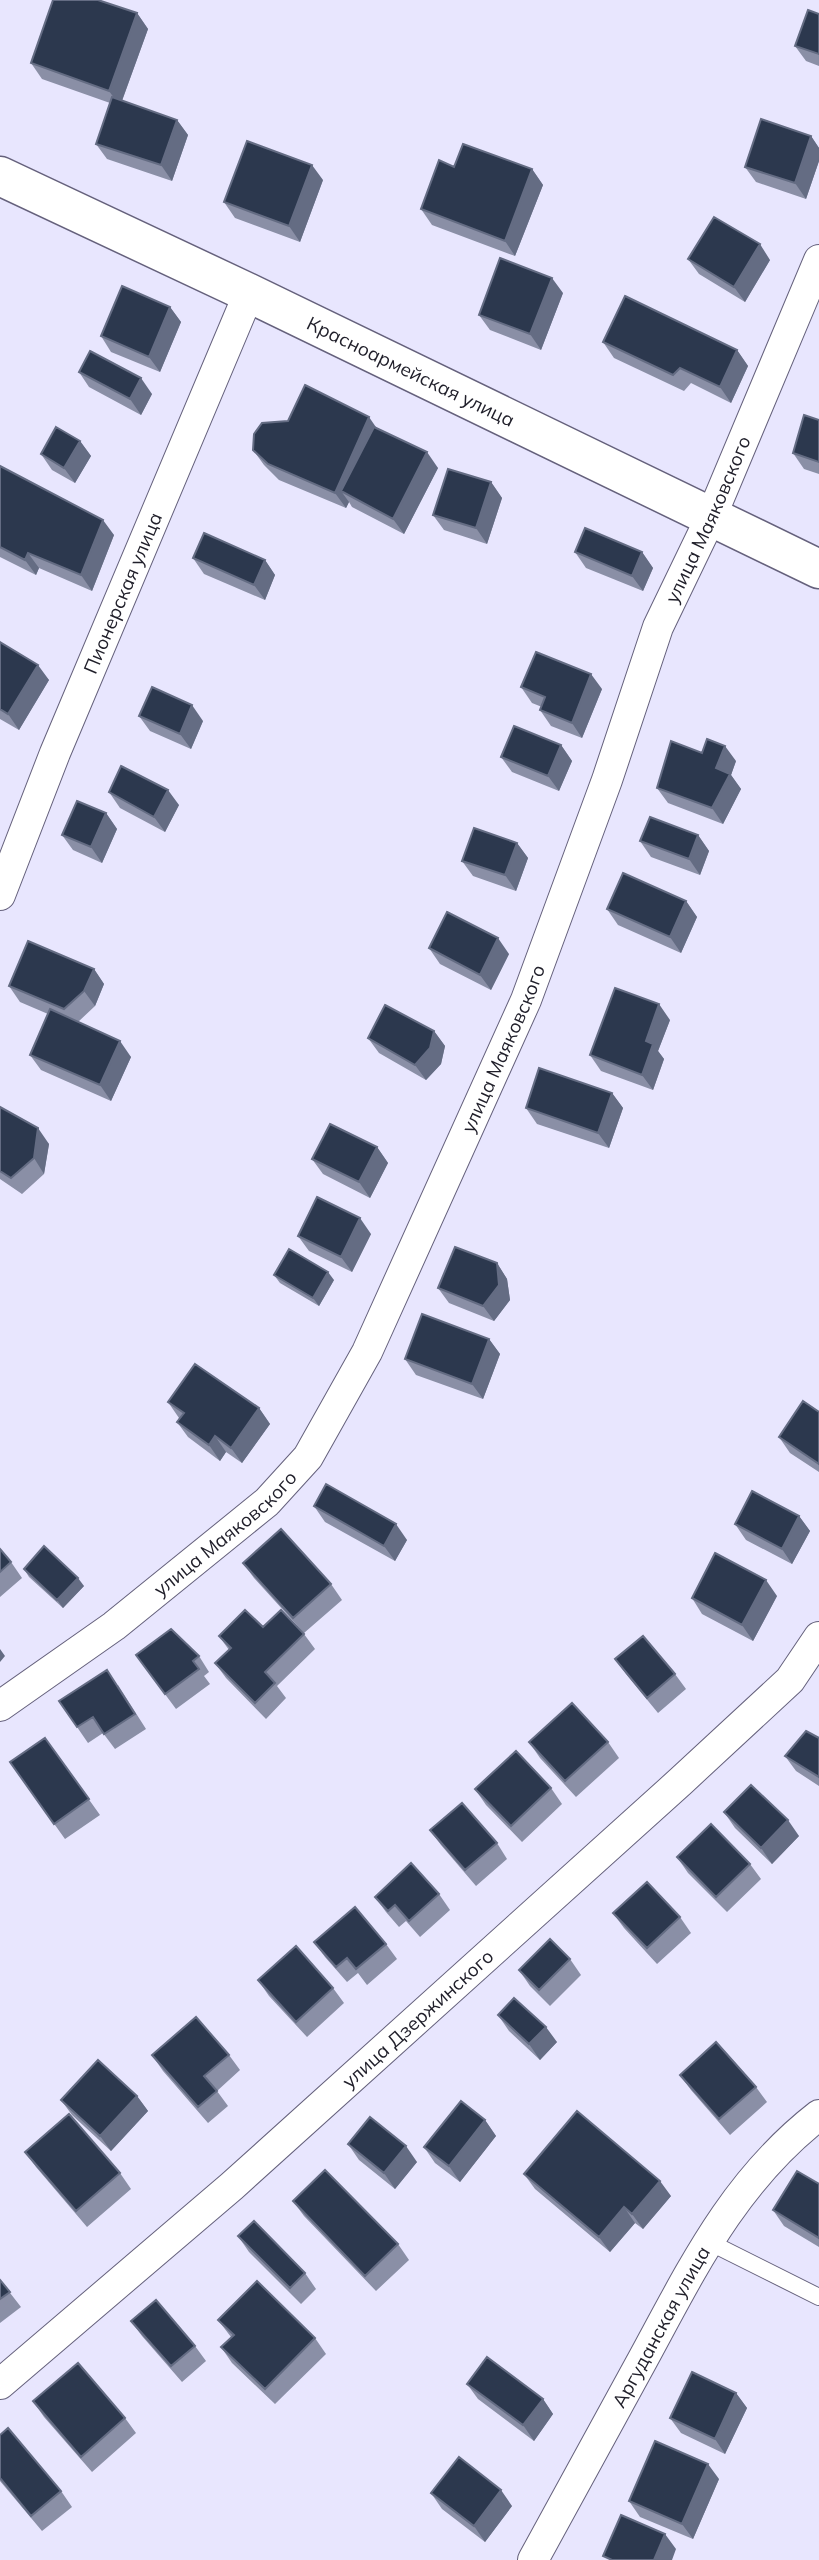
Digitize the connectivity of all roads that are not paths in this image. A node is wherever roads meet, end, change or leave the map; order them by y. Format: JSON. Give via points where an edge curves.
{"nodes":[{"id":1,"x":0,"y":176,"type":"edge"},
{"id":2,"x":819,"y":260,"type":"edge"},
{"id":3,"x":249,"y":293,"type":"junction"},
{"id":4,"x":711,"y":517,"type":"junction"},
{"id":5,"x":819,"y":569,"type":"edge"},
{"id":6,"x":0,"y":895,"type":"edge"},
{"id":7,"x":819,"y":1637,"type":"edge"},
{"id":8,"x":0,"y":1706,"type":"edge"},
{"id":9,"x":819,"y":2115,"type":"edge"},
{"id":10,"x":707,"y":2241,"type":"junction"},
{"id":11,"x":819,"y":2297,"type":"edge"},
{"id":12,"x":0,"y":2384,"type":"edge"},
{"id":13,"x":533,"y":2560,"type":"edge"}],
"edges":[{"from":1,"to":3,"type":"street","name":"Красноармейская улица"},
{"from":2,"to":4,"type":"street","name":"улица Маяковского"},
{"from":3,"to":4,"type":"street","name":"Красноармейская улица"},
{"from":3,"to":6,"type":"street","name":"Пионерская улица"},
{"from":4,"to":5,"type":"street","name":"Красноармейская улица"},
{"from":4,"to":8,"type":"street","name":"улица Маяковского","via":[[658,628],[526,1000],[337,1409],[308,1457],[267,1502],[114,1626]]},
{"from":7,"to":12,"type":"street","name":"улица Дзержинского","via":[[790,1680],[681,1781],[232,2186]]},
{"from":9,"to":10,"type":"street","name":"Аргуданская улица","via":[[745,2187]]},
{"from":10,"to":11,"type":"lane"},
{"from":10,"to":13,"type":"street","name":"Аргуданская улица"}]}
